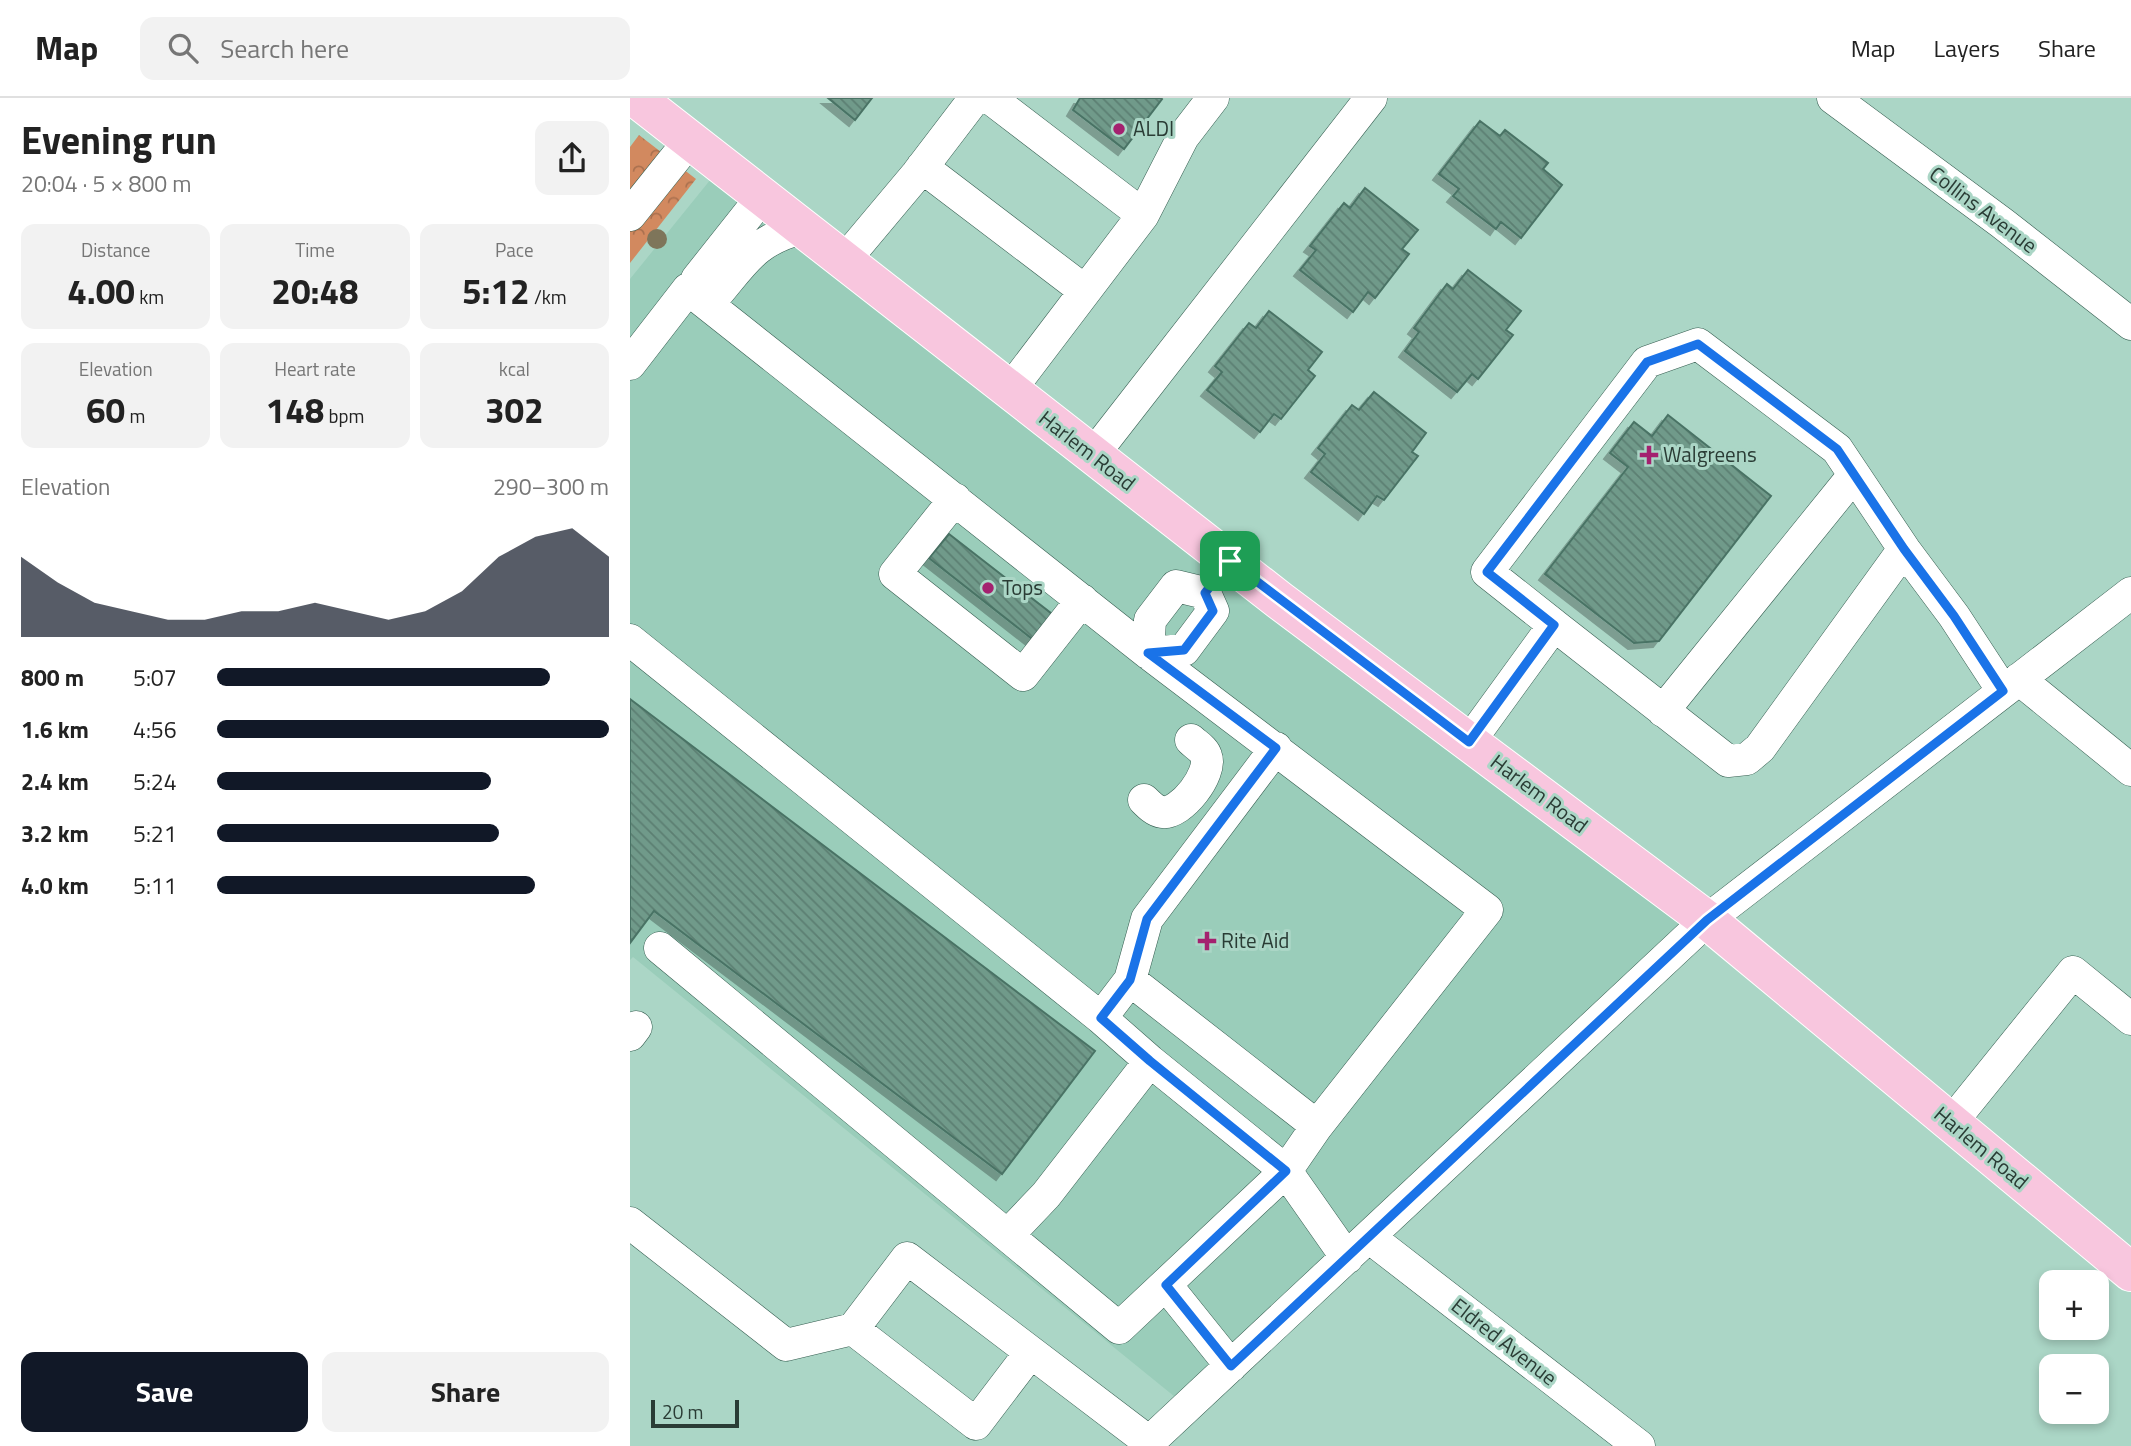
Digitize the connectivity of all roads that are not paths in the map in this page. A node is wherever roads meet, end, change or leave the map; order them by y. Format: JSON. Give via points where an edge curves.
{"nodes":[{"id":1,"x":975,"y":98,"type":"edge"},
{"id":2,"x":990,"y":98,"type":"edge"},
{"id":3,"x":1213,"y":98,"type":"edge"},
{"id":4,"x":1371,"y":98,"type":"edge"},
{"id":5,"x":1833,"y":98,"type":"edge"},
{"id":6,"x":647,"y":101,"type":"edge"},
{"id":7,"x":690,"y":140,"type":"junction"},
{"id":8,"x":922,"y":167,"type":"junction"},
{"id":9,"x":762,"y":197,"type":"junction"},
{"id":10,"x":630,"y":215,"type":"edge"},
{"id":11,"x":1143,"y":215,"type":"junction"},
{"id":12,"x":802,"y":228,"type":"junction"},
{"id":13,"x":844,"y":261,"type":"junction"},
{"id":14,"x":1085,"y":291,"type":"junction"},
{"id":15,"x":698,"y":296,"type":"junction"},
{"id":16,"x":2131,"y":324,"type":"edge"},
{"id":17,"x":630,"y":364,"type":"edge"},
{"id":18,"x":1010,"y":390,"type":"junction"},
{"id":19,"x":1093,"y":455,"type":"junction"},
{"id":20,"x":1854,"y":475,"type":"junction"},
{"id":21,"x":955,"y":499,"type":"junction"},
{"id":22,"x":1904,"y":549,"type":"junction"},
{"id":23,"x":1230,"y":561,"type":"junction"},
{"id":24,"x":1205,"y":593,"type":"junction"},
{"id":25,"x":2131,"y":593,"type":"edge"},
{"id":26,"x":1082,"y":600,"type":"junction"},
{"id":27,"x":1554,"y":625,"type":"junction"},
{"id":28,"x":630,"y":640,"type":"edge"},
{"id":29,"x":1148,"y":653,"type":"junction"},
{"id":30,"x":2011,"y":685,"type":"junction"},
{"id":31,"x":1663,"y":710,"type":"junction"},
{"id":32,"x":1191,"y":740,"type":"dead end"},
{"id":33,"x":1469,"y":742,"type":"junction"},
{"id":34,"x":1276,"y":748,"type":"junction"},
{"id":35,"x":2131,"y":770,"type":"edge"},
{"id":36,"x":1144,"y":800,"type":"dead end"},
{"id":37,"x":1707,"y":920,"type":"junction"},
{"id":38,"x":660,"y":948,"type":"dead end"},
{"id":39,"x":1130,"y":980,"type":"junction"},
{"id":40,"x":1101,"y":1018,"type":"junction"},
{"id":41,"x":2131,"y":1019,"type":"edge"},
{"id":42,"x":1150,"y":1061,"type":"junction"},
{"id":43,"x":1951,"y":1123,"type":"junction"},
{"id":44,"x":1317,"y":1125,"type":"junction"},
{"id":45,"x":1286,"y":1171,"type":"junction"},
{"id":46,"x":630,"y":1223,"type":"edge"},
{"id":47,"x":1008,"y":1235,"type":"junction"},
{"id":48,"x":1358,"y":1247,"type":"junction"},
{"id":49,"x":2131,"y":1272,"type":"edge"},
{"id":50,"x":1166,"y":1285,"type":"junction"},
{"id":51,"x":853,"y":1329,"type":"junction"},
{"id":52,"x":1030,"y":1353,"type":"junction"},
{"id":53,"x":1231,"y":1366,"type":"junction"},
{"id":54,"x":1147,"y":1444,"type":"edge"},
{"id":55,"x":1639,"y":1446,"type":"edge"}],
"edges":[{"from":1,"to":8,"type":"street"},
{"from":2,"to":11,"type":"street"},
{"from":3,"to":11,"type":"street","via":[[1183,137]]},
{"from":4,"to":19,"type":"street"},
{"from":5,"to":16,"type":"street","name":"Collins Avenue"},
{"from":6,"to":7,"type":"main road","name":"Harlem Road"},
{"from":7,"to":9,"type":"main road","name":"Harlem Road"},
{"from":7,"to":10,"type":"street"},
{"from":8,"to":13,"type":"street"},
{"from":8,"to":14,"type":"street"},
{"from":9,"to":12,"type":"main road","name":"Harlem Road"},
{"from":9,"to":15,"type":"street","via":[[697,279]]},
{"from":11,"to":14,"type":"street"},
{"from":12,"to":13,"type":"main road","name":"Harlem Road"},
{"from":12,"to":15,"type":"street","via":[[762,243],[716,295]]},
{"from":13,"to":18,"type":"main road","name":"Harlem Road"},
{"from":14,"to":18,"type":"street"},
{"from":15,"to":17,"type":"street","via":[[688,289]]},
{"from":15,"to":21,"type":"street"},
{"from":18,"to":19,"type":"main road","name":"Harlem Road"},
{"from":19,"to":23,"type":"main road","name":"Harlem Road"},
{"from":20,"to":22,"type":"street"},
{"from":20,"to":27,"type":"street","via":[[1837,449],[1698,344],[1647,362],[1487,572]]},
{"from":20,"to":31,"type":"street"},
{"from":21,"to":26,"type":"street"},
{"from":21,"to":26,"type":"street","via":[[895,574],[1023,675]]},
{"from":22,"to":30,"type":"street"},
{"from":22,"to":31,"type":"street","via":[[1760,748],[1747,759],[1728,761]]},
{"from":23,"to":24,"type":"street"},
{"from":23,"to":33,"type":"main road","name":"Harlem Road"},
{"from":24,"to":29,"type":"street","via":[[1213,611],[1184,650]]},
{"from":24,"to":29,"type":"street","via":[[1176,586],[1150,620]]},
{"from":25,"to":30,"type":"street"},
{"from":26,"to":29,"type":"street"},
{"from":27,"to":31,"type":"street"},
{"from":27,"to":33,"type":"street"},
{"from":28,"to":40,"type":"street","name":"Eldred Avenue"},
{"from":29,"to":34,"type":"street"},
{"from":30,"to":35,"type":"street"},
{"from":30,"to":37,"type":"street"},
{"from":32,"to":36,"type":"street","via":[[1206,752],[1208,763],[1206,774],[1180,808],[1166,813]]},
{"from":33,"to":37,"type":"main road","name":"Harlem Road"},
{"from":34,"to":39,"type":"street","via":[[1147,919]]},
{"from":34,"to":44,"type":"street","via":[[1487,910]]},
{"from":37,"to":43,"type":"main road","name":"Harlem Road"},
{"from":37,"to":48,"type":"street"},
{"from":38,"to":47,"type":"street"},
{"from":39,"to":40,"type":"street"},
{"from":39,"to":44,"type":"street"},
{"from":40,"to":42,"type":"street","name":"Eldred Avenue"},
{"from":41,"to":43,"type":"street","via":[[2073,972]]},
{"from":42,"to":45,"type":"street","name":"Eldred Avenue"},
{"from":42,"to":47,"type":"street","via":[[1046,1195]]},
{"from":43,"to":49,"type":"main road","name":"Harlem Road"},
{"from":44,"to":45,"type":"street"},
{"from":45,"to":48,"type":"street","name":"Eldred Avenue"},
{"from":45,"to":50,"type":"street"},
{"from":46,"to":51,"type":"street","via":[[786,1345]]},
{"from":47,"to":50,"type":"street","via":[[1119,1328]]},
{"from":48,"to":53,"type":"street"},
{"from":48,"to":55,"type":"street","name":"Eldred Avenue"},
{"from":50,"to":53,"type":"street"},
{"from":51,"to":52,"type":"street","via":[[907,1258]]},
{"from":51,"to":52,"type":"street","via":[[976,1424]]},
{"from":52,"to":54,"type":"street"},
{"from":53,"to":54,"type":"street"}]}
